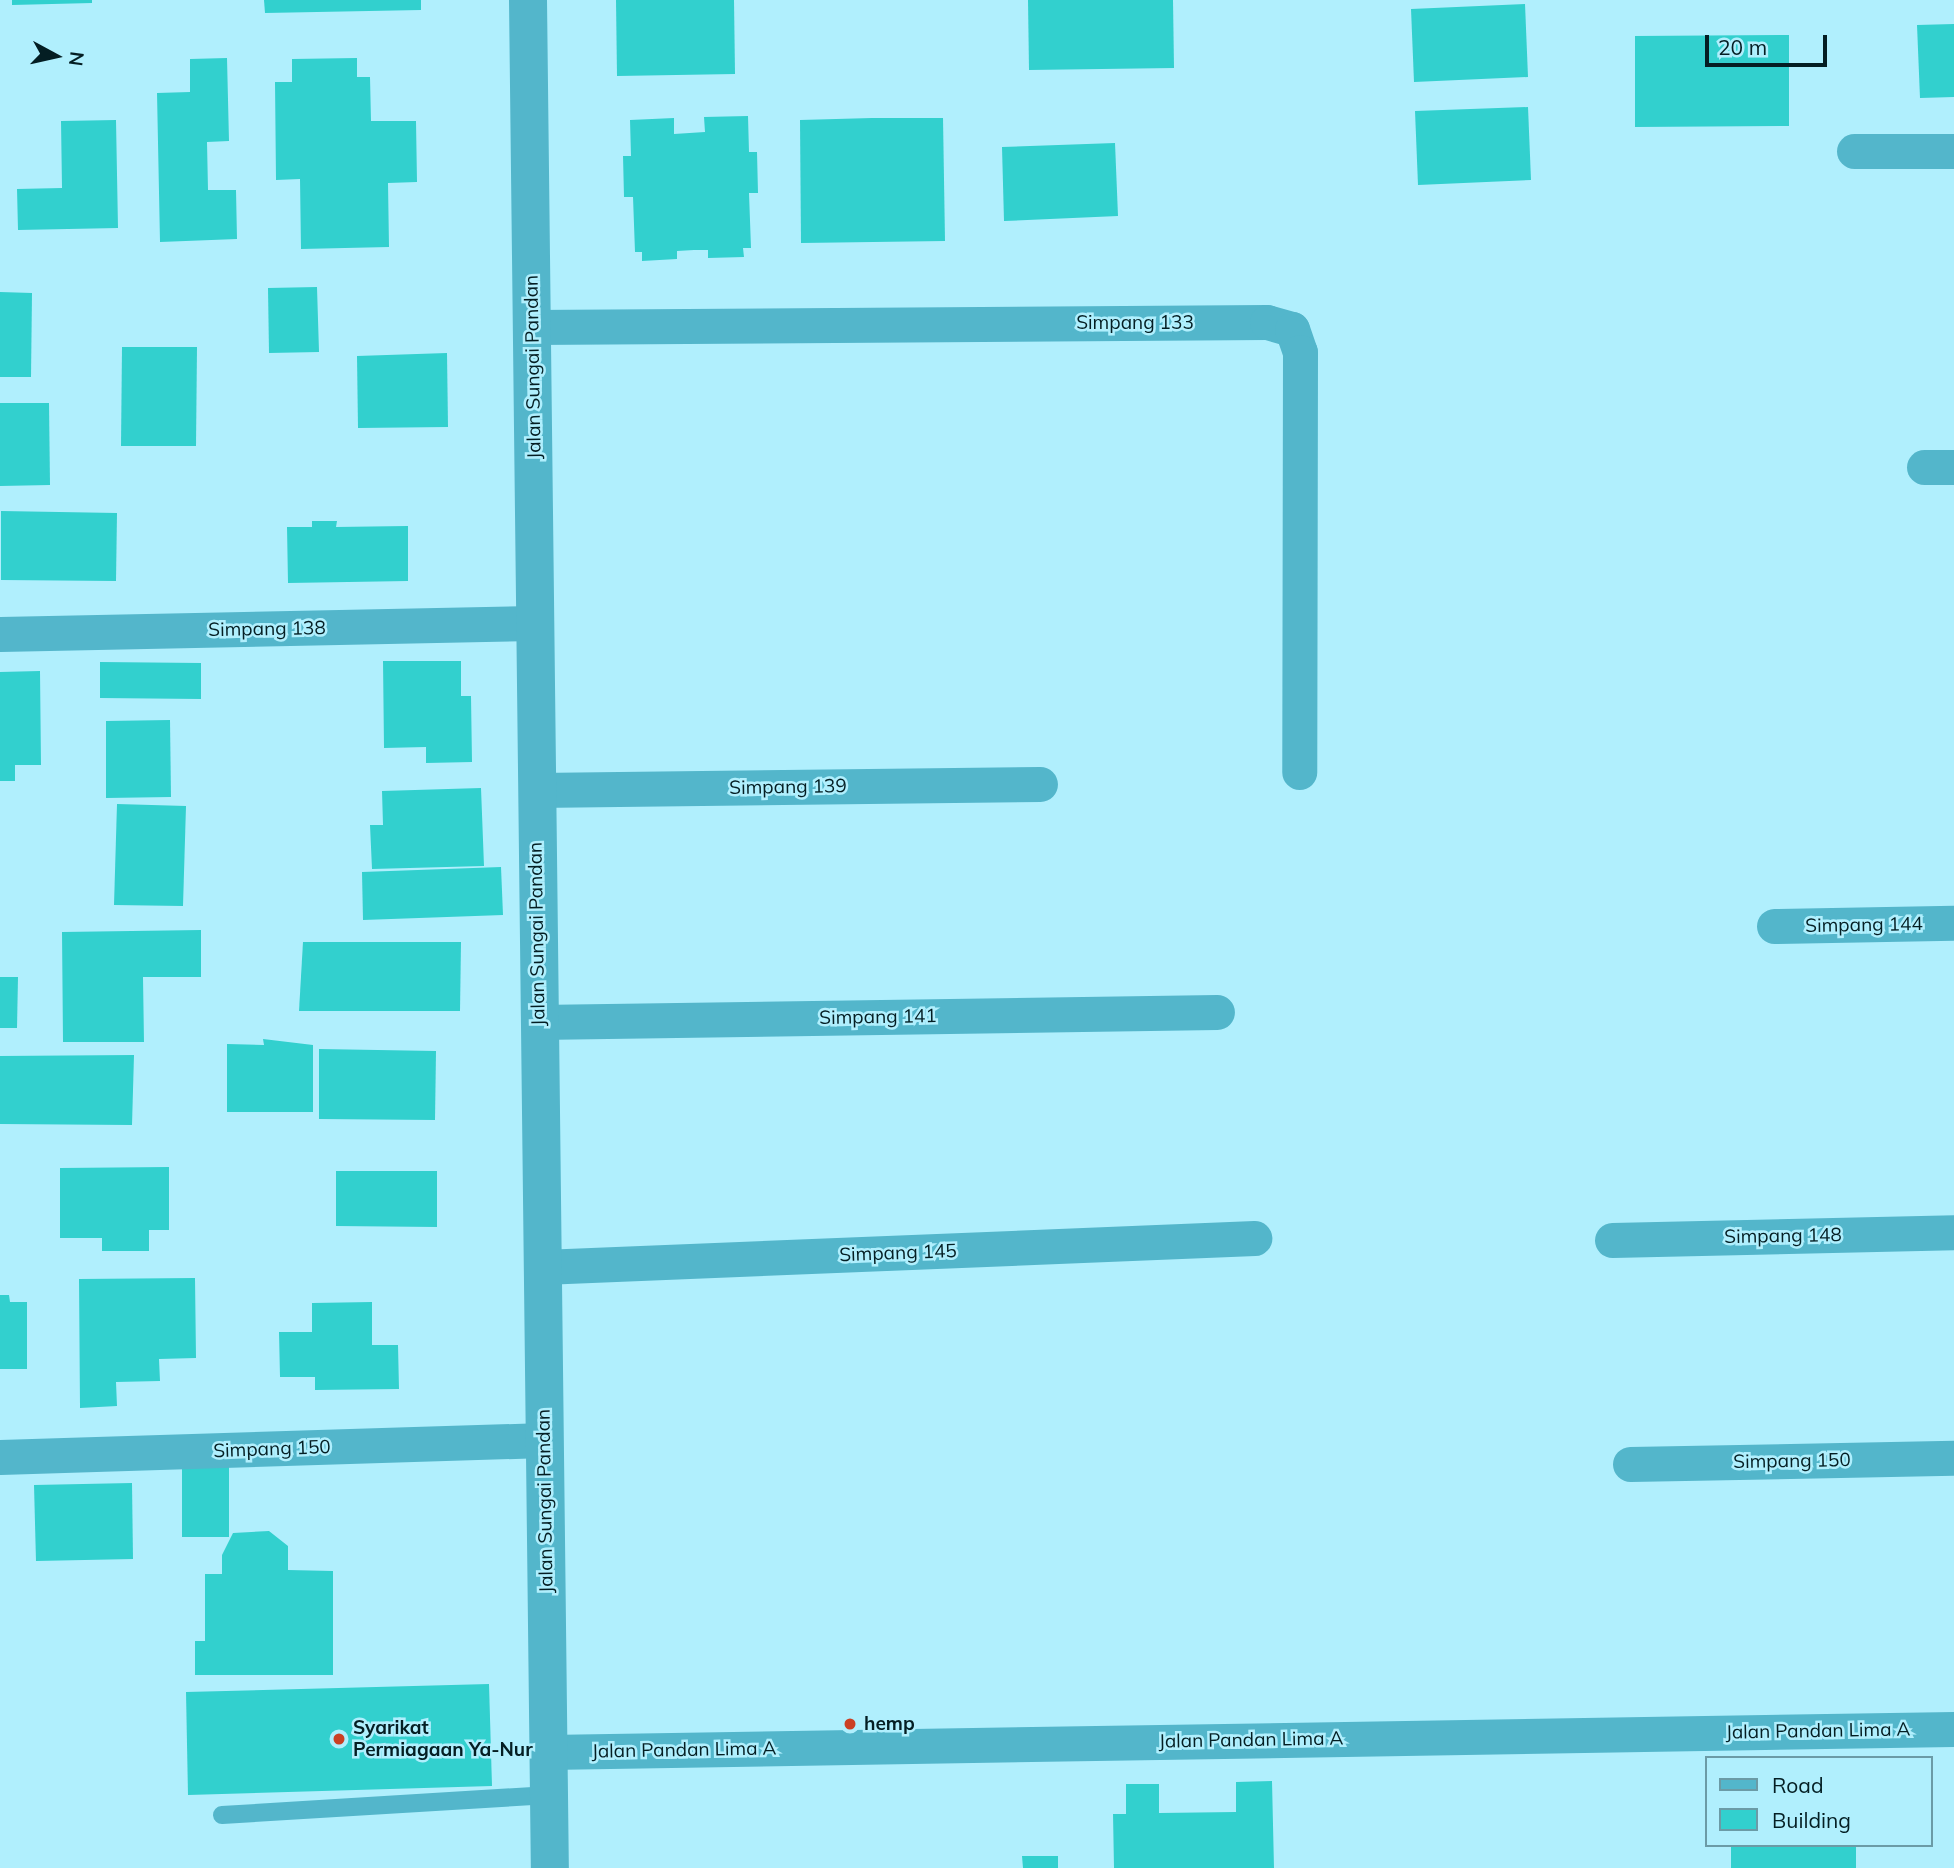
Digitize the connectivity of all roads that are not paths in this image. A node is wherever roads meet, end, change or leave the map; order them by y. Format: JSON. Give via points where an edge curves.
{"nodes":[{"id":1,"x":528,"y":0,"type":"edge"},
{"id":2,"x":1854,"y":151,"type":"dead end"},
{"id":3,"x":1954,"y":151,"type":"edge"},
{"id":4,"x":532,"y":327,"type":"junction"},
{"id":5,"x":535,"y":623,"type":"junction"},
{"id":6,"x":0,"y":634,"type":"edge"},
{"id":7,"x":1299,"y":772,"type":"dead end"},
{"id":8,"x":1041,"y":784,"type":"dead end"},
{"id":9,"x":536,"y":790,"type":"junction"},
{"id":10,"x":1954,"y":923,"type":"edge"},
{"id":11,"x":1774,"y":926,"type":"dead end"},
{"id":12,"x":1217,"y":1012,"type":"dead end"},
{"id":13,"x":538,"y":1022,"type":"junction"},
{"id":14,"x":1954,"y":1232,"type":"edge"},
{"id":15,"x":1254,"y":1238,"type":"dead end"},
{"id":16,"x":1612,"y":1240,"type":"dead end"},
{"id":17,"x":542,"y":1268,"type":"junction"},
{"id":18,"x":544,"y":1440,"type":"junction"},
{"id":19,"x":0,"y":1457,"type":"edge"},
{"id":20,"x":1954,"y":1458,"type":"edge"},
{"id":21,"x":1630,"y":1464,"type":"dead end"},
{"id":22,"x":1954,"y":1729,"type":"edge"},
{"id":23,"x":548,"y":1752,"type":"junction"},
{"id":24,"x":549,"y":1795,"type":"junction"},
{"id":25,"x":222,"y":1815,"type":"dead end"},
{"id":26,"x":550,"y":1868,"type":"edge"}],
"edges":[{"from":1,"to":4,"type":"street","name":"Jalan Sungai Pandan"},
{"from":2,"to":3,"type":"street"},
{"from":4,"to":5,"type":"street","name":"Jalan Sungai Pandan"},
{"from":4,"to":7,"type":"street","name":"Simpang 133","via":[[1267,323],[1292,329],[1300,352]]},
{"from":5,"to":6,"type":"street","name":"Simpang 138"},
{"from":5,"to":9,"type":"street","name":"Jalan Sungai Pandan"},
{"from":8,"to":9,"type":"street","name":"Simpang 139"},
{"from":9,"to":13,"type":"street","name":"Jalan Sungai Pandan"},
{"from":10,"to":11,"type":"street","name":"Simpang 144"},
{"from":12,"to":13,"type":"street","name":"Simpang 141"},
{"from":13,"to":17,"type":"street","name":"Jalan Sungai Pandan"},
{"from":14,"to":16,"type":"street","name":"Simpang 148"},
{"from":15,"to":17,"type":"street","name":"Simpang 145"},
{"from":17,"to":18,"type":"street","name":"Jalan Sungai Pandan"},
{"from":18,"to":19,"type":"street","name":"Simpang 150"},
{"from":18,"to":23,"type":"street","name":"Jalan Sungai Pandan"},
{"from":20,"to":21,"type":"street","name":"Simpang 150"},
{"from":22,"to":23,"type":"street","name":"Jalan Pandan Lima A"},
{"from":23,"to":24,"type":"street","name":"Jalan Sungai Pandan"},
{"from":24,"to":25,"type":"lane"},
{"from":24,"to":26,"type":"street","name":"Jalan Sungai Pandan"}]}
